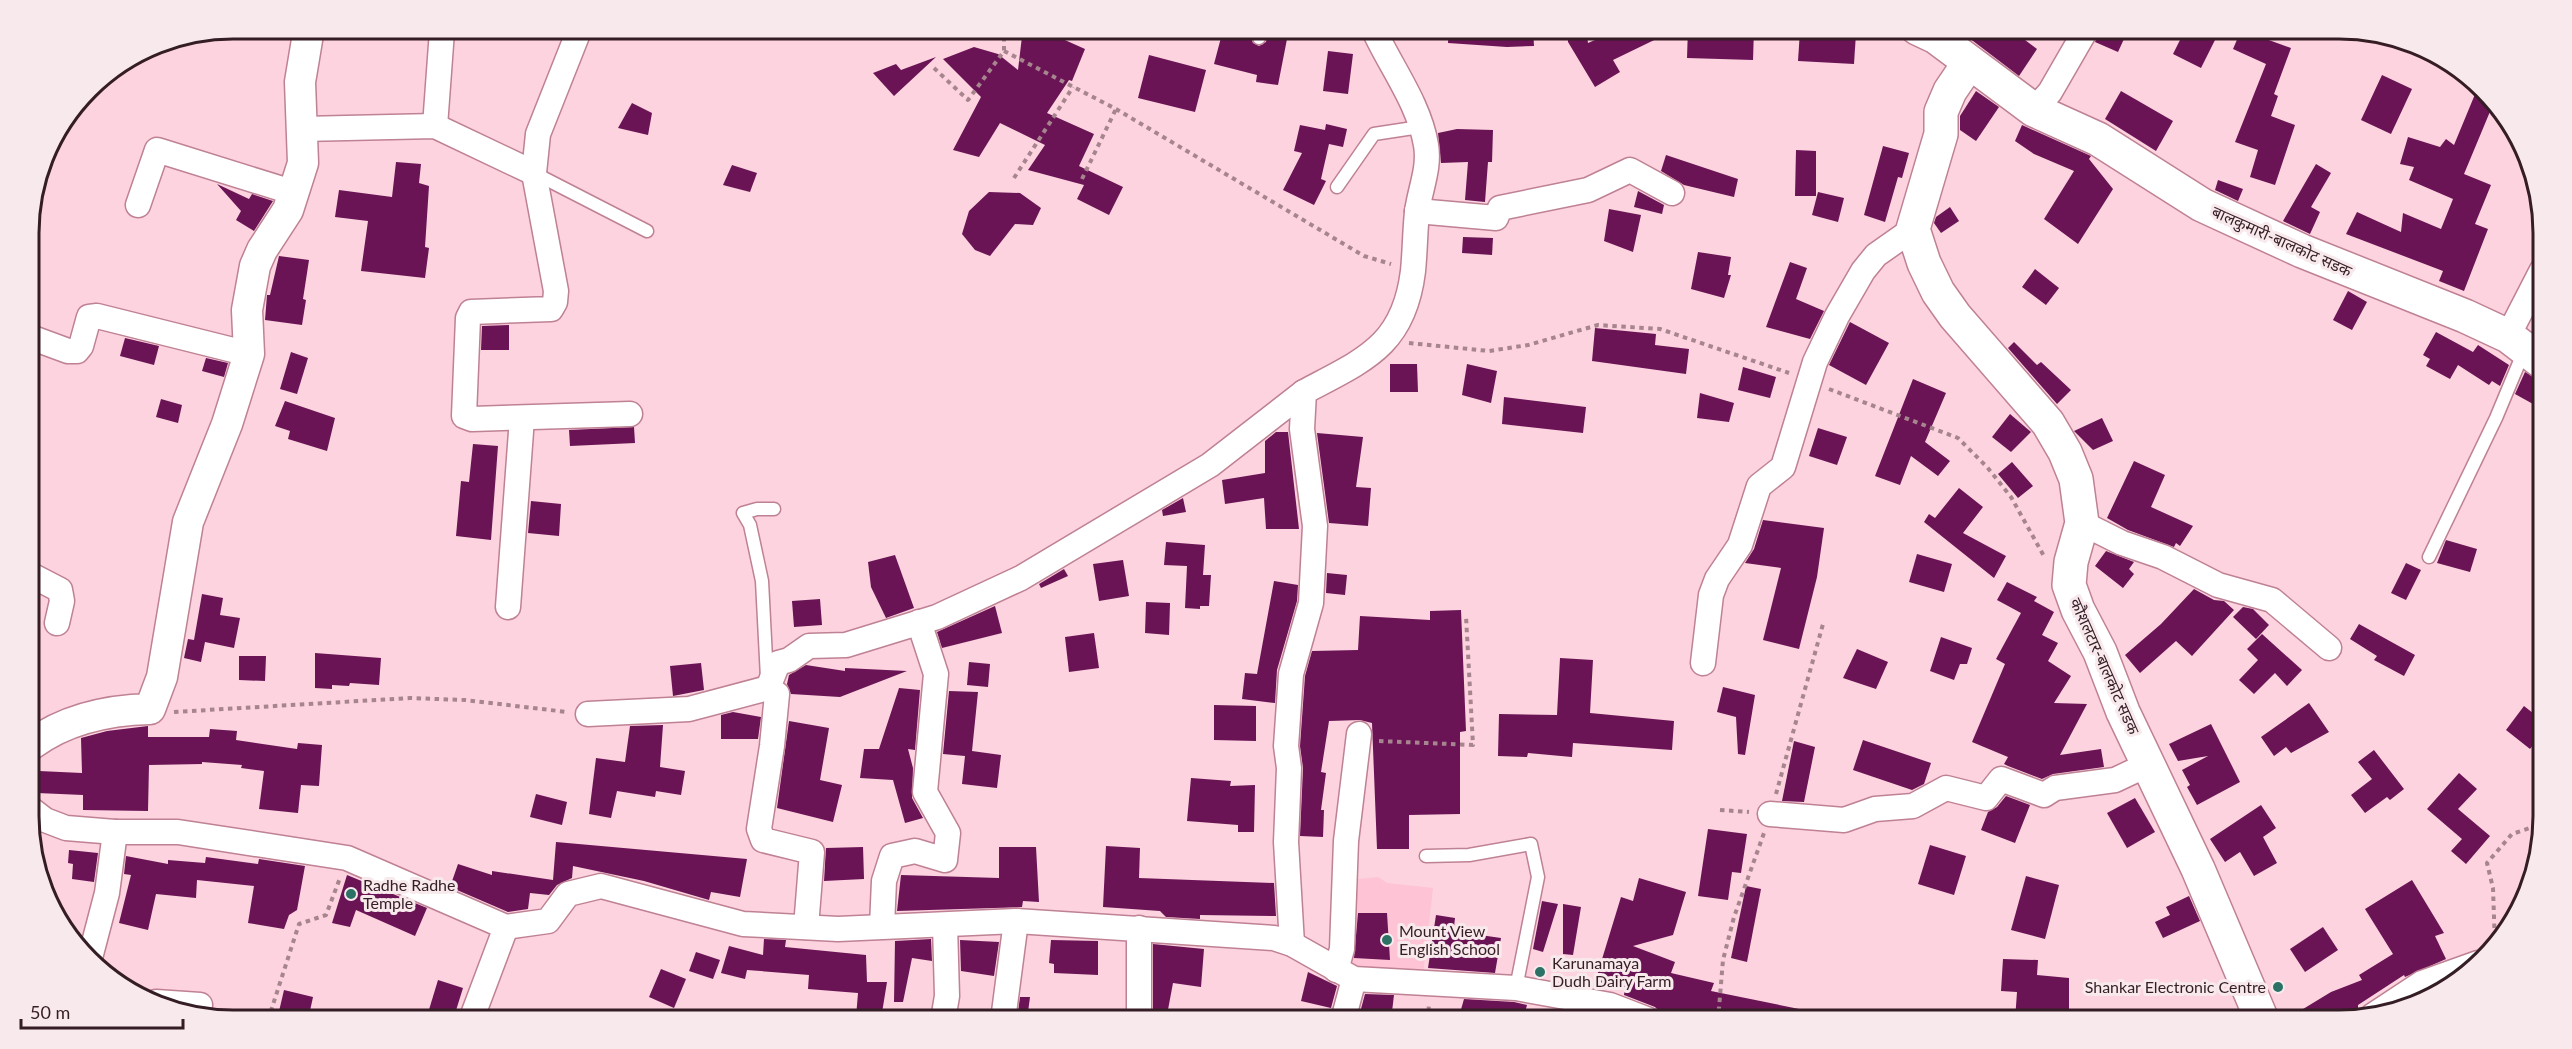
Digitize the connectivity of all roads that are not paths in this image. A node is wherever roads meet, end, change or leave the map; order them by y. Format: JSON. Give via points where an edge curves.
{"nodes":[{"id":1,"x":307,"y":39,"type":"edge"},
{"id":2,"x":441,"y":39,"type":"edge"},
{"id":3,"x":575,"y":39,"type":"edge"},
{"id":4,"x":1379,"y":39,"type":"edge"},
{"id":5,"x":1939,"y":39,"type":"edge"},
{"id":6,"x":2080,"y":39,"type":"edge"},
{"id":7,"x":1969,"y":63,"type":"junction"},
{"id":8,"x":2034,"y":110,"type":"junction"},
{"id":9,"x":435,"y":126,"type":"junction"},
{"id":10,"x":1420,"y":127,"type":"junction"},
{"id":11,"x":302,"y":129,"type":"junction"},
{"id":12,"x":534,"y":173,"type":"junction"},
{"id":13,"x":1337,"y":187,"type":"dead end"},
{"id":14,"x":295,"y":193,"type":"junction"},
{"id":15,"x":1672,"y":193,"type":"dead end"},
{"id":16,"x":138,"y":205,"type":"dead end"},
{"id":17,"x":1418,"y":211,"type":"junction"},
{"id":18,"x":1913,"y":229,"type":"junction"},
{"id":19,"x":647,"y":231,"type":"dead end"},
{"id":20,"x":39,"y":340,"type":"edge"},
{"id":21,"x":2531,"y":351,"type":"edge"},
{"id":22,"x":249,"y":354,"type":"junction"},
{"id":23,"x":1304,"y":392,"type":"junction"},
{"id":24,"x":630,"y":414,"type":"dead end"},
{"id":25,"x":522,"y":418,"type":"junction"},
{"id":26,"x":774,"y":509,"type":"dead end"},
{"id":27,"x":2082,"y":523,"type":"junction"},
{"id":28,"x":2429,"y":557,"type":"dead end"},
{"id":29,"x":39,"y":579,"type":"edge"},
{"id":30,"x":508,"y":607,"type":"dead end"},
{"id":31,"x":919,"y":622,"type":"junction"},
{"id":32,"x":57,"y":623,"type":"dead end"},
{"id":33,"x":2329,"y":648,"type":"dead end"},
{"id":34,"x":1703,"y":663,"type":"dead end"},
{"id":35,"x":768,"y":688,"type":"junction"},
{"id":36,"x":588,"y":714,"type":"road end"},
{"id":37,"x":1359,"y":734,"type":"road end"},
{"id":38,"x":39,"y":739,"type":"edge"},
{"id":39,"x":2150,"y":764,"type":"junction"},
{"id":40,"x":1770,"y":814,"type":"road end"},
{"id":41,"x":39,"y":815,"type":"edge"},
{"id":42,"x":115,"y":832,"type":"junction"},
{"id":43,"x":1426,"y":856,"type":"dead end"},
{"id":44,"x":1016,"y":921,"type":"junction"},
{"id":45,"x":945,"y":925,"type":"junction"},
{"id":46,"x":882,"y":926,"type":"junction"},
{"id":47,"x":506,"y":927,"type":"junction"},
{"id":48,"x":806,"y":927,"type":"junction"},
{"id":49,"x":1139,"y":928,"type":"junction"},
{"id":50,"x":1293,"y":944,"type":"junction"},
{"id":51,"x":92,"y":949,"type":"edge"},
{"id":52,"x":2455,"y":971,"type":"edge"},
{"id":53,"x":1345,"y":974,"type":"junction"},
{"id":54,"x":1516,"y":988,"type":"junction"},
{"id":55,"x":2393,"y":1002,"type":"edge"},
{"id":56,"x":188,"y":1004,"type":"edge"},
{"id":57,"x":200,"y":1005,"type":"dead end"},
{"id":58,"x":475,"y":1010,"type":"edge"},
{"id":59,"x":945,"y":1010,"type":"edge"},
{"id":60,"x":1004,"y":1010,"type":"edge"},
{"id":61,"x":1139,"y":1010,"type":"edge"},
{"id":62,"x":1344,"y":1010,"type":"edge"},
{"id":63,"x":1623,"y":1010,"type":"edge"},
{"id":64,"x":2258,"y":1010,"type":"edge"}],
"edges":[{"from":1,"to":11,"type":"street","via":[[300,82]]},
{"from":2,"to":9,"type":"street"},
{"from":3,"to":12,"type":"street","via":[[538,134]]},
{"from":4,"to":10,"type":"street"},
{"from":5,"to":7,"type":"main road","name":"बालकुमारी-बालकोट सडक"},
{"from":6,"to":8,"type":"street","via":[[2050,92]]},
{"from":7,"to":8,"type":"main road","name":"बालकुमारी-बालकोट सडक"},
{"from":7,"to":18,"type":"main road","via":[[1941,112],[1941,134]]},
{"from":8,"to":21,"type":"main road","name":"बालकुमारी-बालकोट सडक","via":[[2098,139],[2240,225],[2465,316]]},
{"from":9,"to":11,"type":"street"},
{"from":9,"to":12,"type":"street"},
{"from":10,"to":13,"type":"lane","via":[[1374,134]]},
{"from":10,"to":17,"type":"street","via":[[1426,143],[1427,166]]},
{"from":11,"to":14,"type":"street","via":[[303,163]]},
{"from":12,"to":19,"type":"lane"},
{"from":12,"to":25,"type":"street","via":[[555,302],[550,309],[479,311],[471,312],[468,318],[464,416]]},
{"from":14,"to":16,"type":"street","via":[[157,150]]},
{"from":14,"to":22,"type":"street","via":[[255,266],[247,310]]},
{"from":15,"to":17,"type":"street","via":[[1629,170],[1588,190],[1500,208],[1496,218]]},
{"from":17,"to":23,"type":"street","via":[[1413,271],[1399,323],[1387,341],[1357,364]]},
{"from":18,"to":27,"type":"main road","name":"कौशलटार-बालकोट सडक","via":[[1924,263],[1949,308],[2048,423],[2065,452],[2076,478]]},
{"from":18,"to":34,"type":"street","via":[[1876,255],[1837,316],[1810,381],[1784,467],[1759,486],[1740,545],[1717,579],[1711,595]]},
{"from":20,"to":22,"type":"street","via":[[77,351],[89,317],[96,316]]},
{"from":21,"to":28,"type":"lane"},
{"from":22,"to":38,"type":"street","via":[[227,424],[188,522],[162,677],[150,709],[97,714]]},
{"from":23,"to":31,"type":"street","via":[[1231,450],[1176,486],[1021,578]]},
{"from":23,"to":50,"type":"street","via":[[1302,429],[1315,526],[1311,603],[1292,674],[1286,746],[1286,842]]},
{"from":24,"to":25,"type":"street"},
{"from":25,"to":30,"type":"street"},
{"from":26,"to":35,"type":"lane","via":[[743,513],[750,525],[762,581]]},
{"from":27,"to":33,"type":"street","via":[[2218,585],[2272,600]]},
{"from":27,"to":39,"type":"main road","name":"कौशलटार-बालकोट सडक","via":[[2069,585],[2123,712]]},
{"from":29,"to":32,"type":"street","via":[[60,590]]},
{"from":31,"to":35,"type":"street","via":[[846,645],[809,646],[778,663]]},
{"from":31,"to":46,"type":"street","via":[[936,674],[925,792],[948,833],[945,860],[915,851],[892,856],[884,881]]},
{"from":35,"to":36,"type":"street","via":[[689,709]]},
{"from":35,"to":48,"type":"street","via":[[777,694],[759,830],[763,840],[812,852]]},
{"from":37,"to":53,"type":"street","via":[[1346,841],[1342,949]]},
{"from":39,"to":40,"type":"street","via":[[2115,780],[2055,788],[2044,795],[2001,779],[1986,798],[1946,788],[1913,806],[1875,809],[1844,820]]},
{"from":39,"to":64,"type":"main road","name":"कौशलटार-बालकोट सडक"},
{"from":41,"to":42,"type":"street","via":[[66,828]]},
{"from":42,"to":47,"type":"street","via":[[178,832],[347,858]]},
{"from":42,"to":51,"type":"street","via":[[107,893]]},
{"from":43,"to":54,"type":"lane","via":[[1469,855],[1531,844],[1538,878]]},
{"from":44,"to":45,"type":"street"},
{"from":44,"to":49,"type":"street"},
{"from":44,"to":60,"type":"street"},
{"from":45,"to":46,"type":"street"},
{"from":45,"to":59,"type":"street"},
{"from":46,"to":48,"type":"street"},
{"from":47,"to":48,"type":"street","via":[[548,921],[568,894],[601,886],[743,924]]},
{"from":47,"to":58,"type":"street"},
{"from":49,"to":50,"type":"street","via":[[1274,938]]},
{"from":49,"to":61,"type":"street"},
{"from":50,"to":53,"type":"street"},
{"from":52,"to":55,"type":"street","via":[[2422,983]]},
{"from":53,"to":54,"type":"street"},
{"from":53,"to":62,"type":"street"},
{"from":54,"to":63,"type":"street"},
{"from":56,"to":57,"type":"street"}]}
